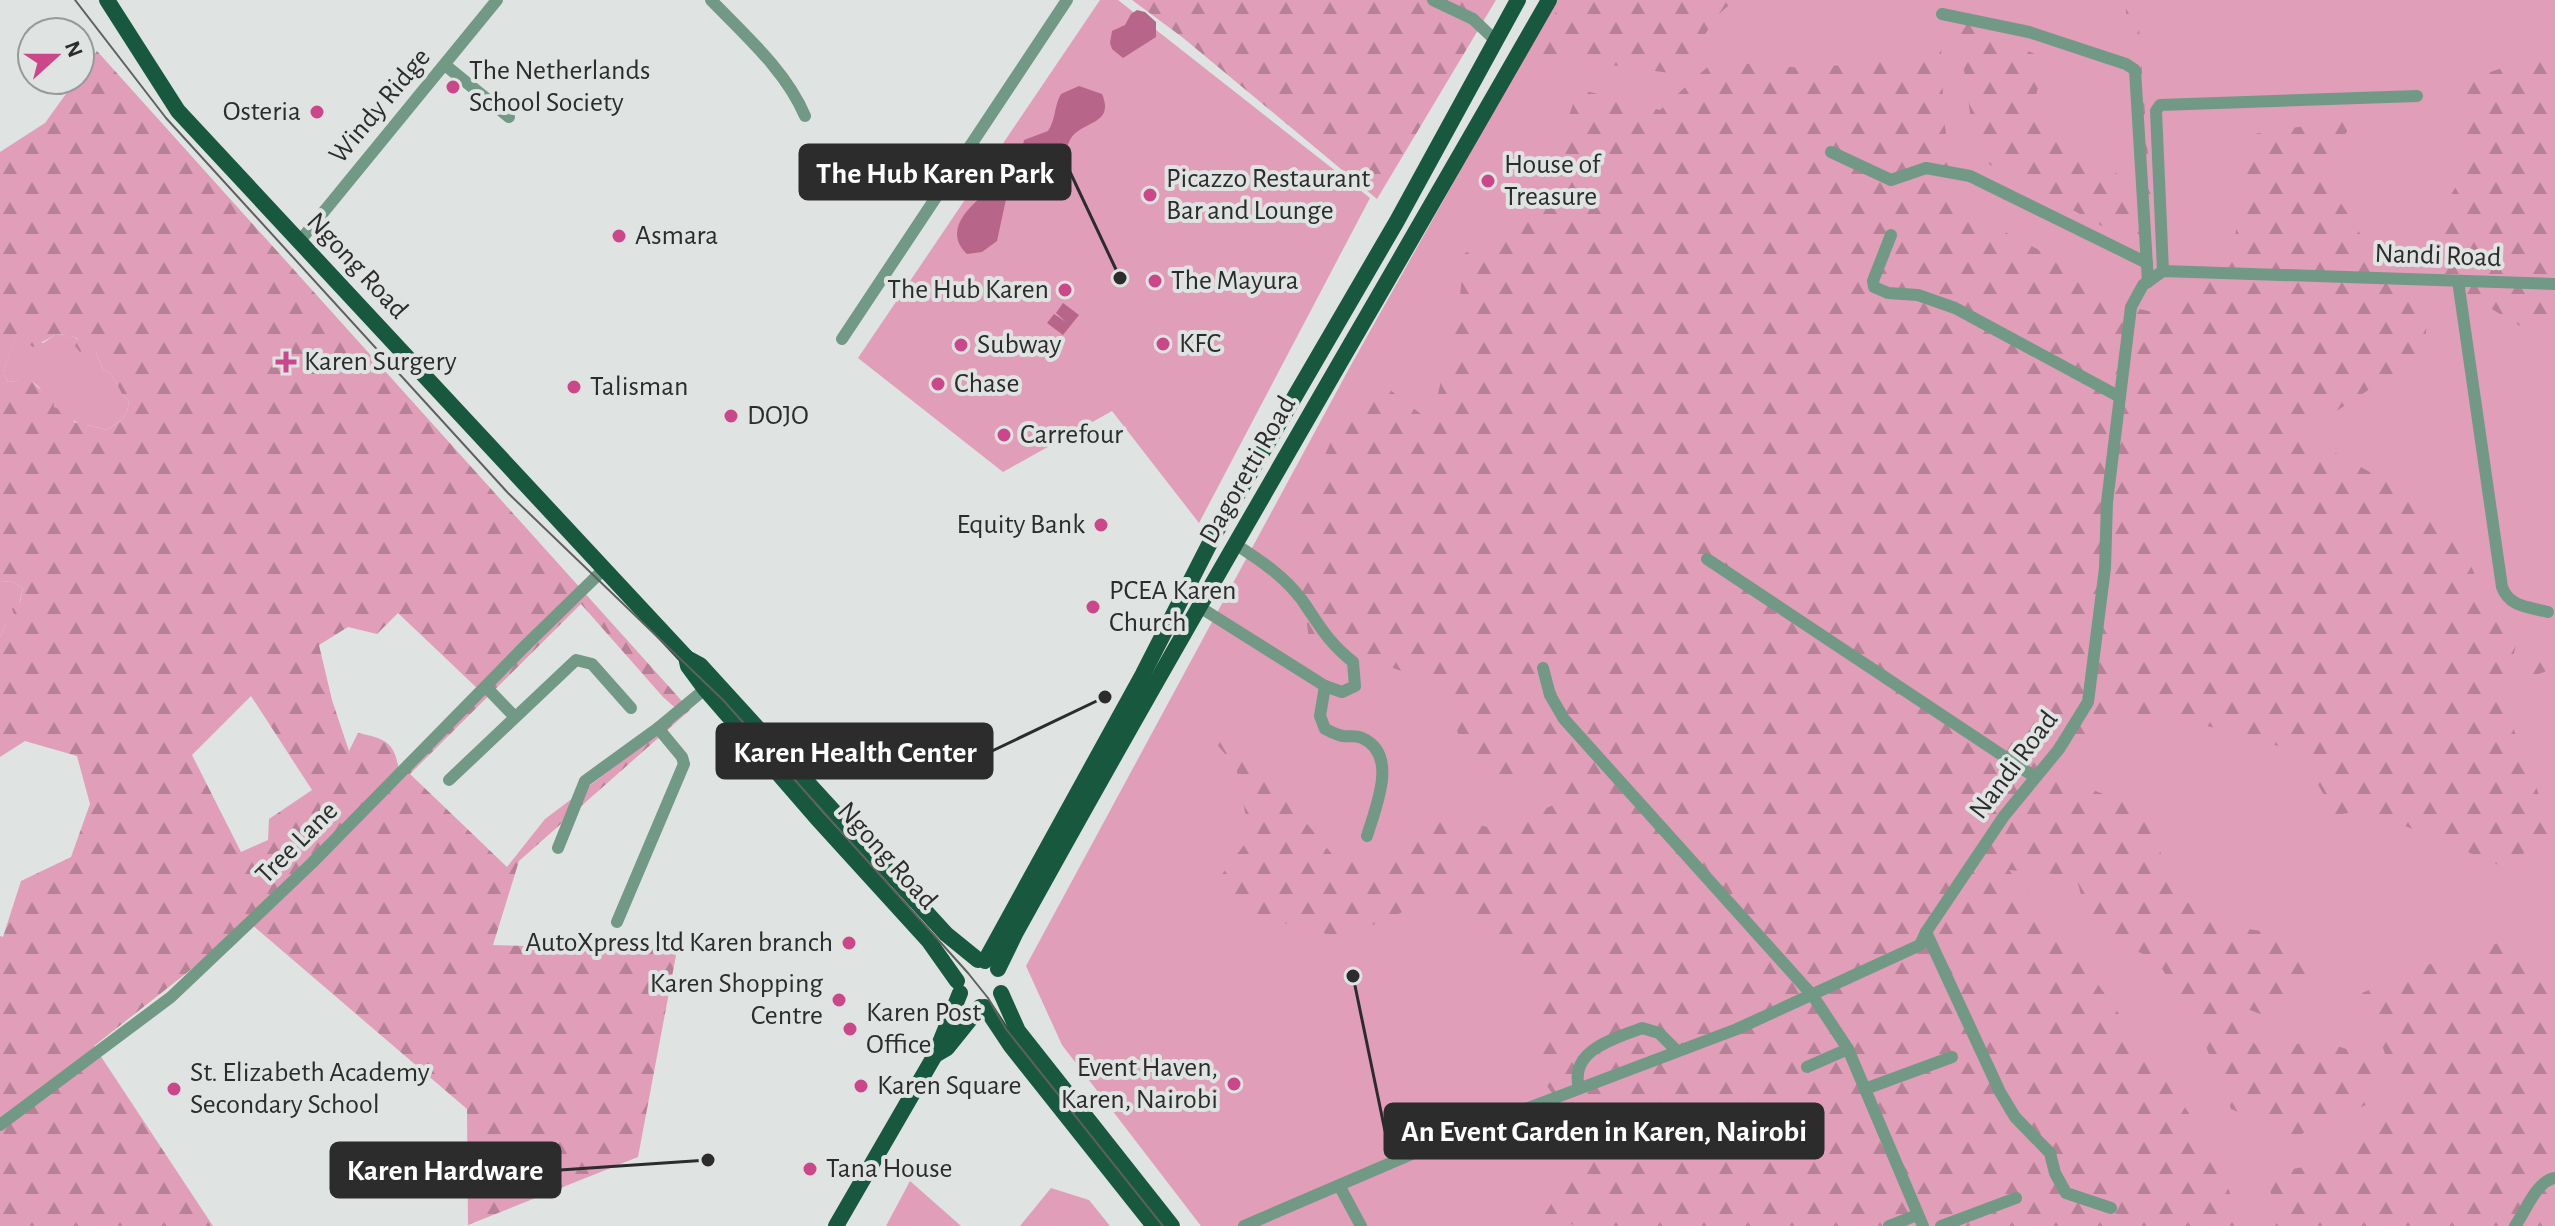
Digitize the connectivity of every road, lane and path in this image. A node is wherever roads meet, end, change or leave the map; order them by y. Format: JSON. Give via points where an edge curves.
{"nodes":[{"id":1,"x":107,"y":0,"type":"edge"},
{"id":2,"x":497,"y":0,"type":"edge"},
{"id":3,"x":711,"y":0,"type":"edge"},
{"id":4,"x":1067,"y":0,"type":"edge"},
{"id":5,"x":1433,"y":0,"type":"edge"},
{"id":6,"x":1518,"y":0,"type":"edge"},
{"id":7,"x":1549,"y":0,"type":"edge"},
{"id":8,"x":1942,"y":14,"type":"dead end"},
{"id":9,"x":1496,"y":41,"type":"junction"},
{"id":10,"x":445,"y":65,"type":"junction"},
{"id":11,"x":2417,"y":96,"type":"dead end"},
{"id":12,"x":805,"y":116,"type":"dead end"},
{"id":13,"x":509,"y":117,"type":"dead end"},
{"id":14,"x":1831,"y":152,"type":"dead end"},
{"id":15,"x":1891,"y":235,"type":"dead end"},
{"id":16,"x":299,"y":242,"type":"junction"},
{"id":17,"x":2147,"y":263,"type":"junction"},
{"id":18,"x":2163,"y":271,"type":"junction"},
{"id":19,"x":2458,"y":281,"type":"junction"},
{"id":20,"x":2148,"y":282,"type":"junction"},
{"id":21,"x":2555,"y":284,"type":"edge"},
{"id":22,"x":842,"y":339,"type":"dead end"},
{"id":23,"x":2120,"y":397,"type":"junction"},
{"id":24,"x":1235,"y":544,"type":"junction"},
{"id":25,"x":1707,"y":559,"type":"dead end"},
{"id":26,"x":604,"y":569,"type":"junction"},
{"id":27,"x":1198,"y":606,"type":"junction"},
{"id":28,"x":2548,"y":612,"type":"dead end"},
{"id":29,"x":686,"y":657,"type":"junction"},
{"id":30,"x":1543,"y":668,"type":"dead end"},
{"id":31,"x":1325,"y":686,"type":"junction"},
{"id":32,"x":486,"y":687,"type":"junction"},
{"id":33,"x":705,"y":689,"type":"junction"},
{"id":34,"x":631,"y":708,"type":"dead end"},
{"id":35,"x":515,"y":717,"type":"junction"},
{"id":36,"x":658,"y":728,"type":"junction"},
{"id":37,"x":782,"y":768,"type":"junction"},
{"id":38,"x":2035,"y":777,"type":"junction"},
{"id":39,"x":449,"y":780,"type":"dead end"},
{"id":40,"x":1367,"y":836,"type":"dead end"},
{"id":41,"x":558,"y":848,"type":"dead end"},
{"id":42,"x":617,"y":922,"type":"dead end"},
{"id":43,"x":1926,"y":932,"type":"junction"},
{"id":44,"x":987,"y":963,"type":"junction"},
{"id":45,"x":958,"y":987,"type":"junction"},
{"id":46,"x":1001,"y":993,"type":"junction"},
{"id":47,"x":1813,"y":996,"type":"junction"},
{"id":48,"x":982,"y":1007,"type":"junction"},
{"id":49,"x":1848,"y":1049,"type":"junction"},
{"id":50,"x":1677,"y":1051,"type":"junction"},
{"id":51,"x":935,"y":1055,"type":"junction"},
{"id":52,"x":1952,"y":1057,"type":"dead end"},
{"id":53,"x":1807,"y":1067,"type":"dead end"},
{"id":54,"x":1579,"y":1088,"type":"junction"},
{"id":55,"x":1865,"y":1089,"type":"junction"},
{"id":56,"x":0,"y":1125,"type":"edge"},
{"id":57,"x":2555,"y":1178,"type":"edge"},
{"id":58,"x":1340,"y":1187,"type":"junction"},
{"id":59,"x":2016,"y":1198,"type":"dead end"},
{"id":60,"x":2111,"y":1208,"type":"dead end"},
{"id":61,"x":1920,"y":1220,"type":"edge"},
{"id":62,"x":838,"y":1223,"type":"edge"},
{"id":63,"x":1154,"y":1226,"type":"edge"},
{"id":64,"x":1172,"y":1226,"type":"edge"},
{"id":65,"x":1244,"y":1226,"type":"edge"},
{"id":66,"x":1361,"y":1226,"type":"edge"},
{"id":67,"x":1889,"y":1226,"type":"edge"},
{"id":68,"x":1941,"y":1226,"type":"edge"},
{"id":69,"x":2515,"y":1226,"type":"edge"}],
"edges":[{"from":1,"to":16,"type":"main road","name":"Ngong Road","via":[[178,111]]},
{"from":2,"to":10,"type":"street","name":"Windy Ridge"},
{"from":3,"to":12,"type":"street","via":[[777,70]]},
{"from":4,"to":22,"type":"street"},
{"from":5,"to":9,"type":"street","via":[[1473,19]]},
{"from":6,"to":9,"type":"main road","name":"Dagoretti Road"},
{"from":7,"to":24,"type":"main road","name":"Dagoretti Road"},
{"from":8,"to":17,"type":"street","via":[[2029,32],[2135,70]]},
{"from":9,"to":44,"type":"main road","name":"Dagoretti Road","via":[[1213,537]]},
{"from":10,"to":13,"type":"street"},
{"from":10,"to":16,"type":"street","name":"Windy Ridge"},
{"from":11,"to":18,"type":"street","via":[[2160,105],[2156,111]]},
{"from":14,"to":17,"type":"street","via":[[1891,180],[1926,168],[1970,176]]},
{"from":15,"to":23,"type":"street","via":[[1874,287],[1955,308]]},
{"from":16,"to":26,"type":"main road","name":"Ngong Road"},
{"from":17,"to":20,"type":"street"},
{"from":18,"to":19,"type":"street","name":"Nandi Road"},
{"from":18,"to":20,"type":"street","name":"Nandi Road"},
{"from":19,"to":21,"type":"street","name":"Nandi Road"},
{"from":19,"to":28,"type":"street","via":[[2502,587],[2505,598],[2515,604]]},
{"from":20,"to":23,"type":"street","name":"Nandi Road","via":[[2131,307]]},
{"from":23,"to":38,"type":"street","name":"Nandi Road","via":[[2088,702]]},
{"from":24,"to":27,"type":"main road","name":"Dagoretti Road"},
{"from":24,"to":31,"type":"street","via":[[1272,569],[1333,646],[1353,662],[1355,686],[1342,692]]},
{"from":25,"to":38,"type":"street"},
{"from":26,"to":29,"type":"main road","name":"Ngong Road"},
{"from":26,"to":32,"type":"street","name":"Tree Lane"},
{"from":27,"to":31,"type":"street"},
{"from":27,"to":44,"type":"main road","name":"Dagoretti Road","via":[[1037,893]]},
{"from":29,"to":33,"type":"main road","name":"Ngong Road"},
{"from":29,"to":37,"type":"main road","name":"Ngong Road","via":[[700,665]]},
{"from":30,"to":47,"type":"street","via":[[1564,719]]},
{"from":31,"to":40,"type":"street","via":[[1320,716],[1325,729],[1358,736],[1376,746],[1381,757],[1383,770]]},
{"from":32,"to":35,"type":"street"},
{"from":32,"to":56,"type":"street","name":"Tree Lane","via":[[171,997]]},
{"from":33,"to":36,"type":"street"},
{"from":33,"to":37,"type":"main road","name":"Ngong Road"},
{"from":34,"to":35,"type":"street","via":[[592,664],[576,660]]},
{"from":35,"to":39,"type":"street"},
{"from":36,"to":41,"type":"street","via":[[585,781]]},
{"from":36,"to":42,"type":"street","via":[[684,764]]},
{"from":37,"to":44,"type":"main road","name":"Ngong Road","via":[[946,934]]},
{"from":37,"to":45,"type":"main road","name":"Ngong Road","via":[[928,940]]},
{"from":38,"to":43,"type":"street","name":"Nandi Road"},
{"from":43,"to":47,"type":"street","name":"Nandi Road","via":[[1920,945]]},
{"from":43,"to":60,"type":"street","via":[[2015,1117],[2050,1153],[2066,1193]]},
{"from":44,"to":45,"type":"main road","via":[[964,967]]},
{"from":44,"to":46,"type":"main road","via":[[1004,983]]},
{"from":45,"to":48,"type":"main road","via":[[966,1001]]},
{"from":45,"to":51,"type":"main road"},
{"from":46,"to":48,"type":"main road"},
{"from":46,"to":64,"type":"main road","via":[[1018,1031]]},
{"from":47,"to":49,"type":"street"},
{"from":47,"to":50,"type":"street","name":"Nandi Road"},
{"from":48,"to":51,"type":"main road"},
{"from":48,"to":63,"type":"main road"},
{"from":49,"to":53,"type":"street"},
{"from":49,"to":55,"type":"street"},
{"from":50,"to":54,"type":"street","name":"Nandi Road"},
{"from":50,"to":54,"type":"street","via":[[1659,1033],[1642,1028],[1587,1053],[1576,1077]]},
{"from":51,"to":62,"type":"main road"},
{"from":52,"to":55,"type":"street"},
{"from":54,"to":58,"type":"street","name":"Nandi Road"},
{"from":55,"to":61,"type":"street"},
{"from":57,"to":69,"type":"street","via":[[2545,1181]]},
{"from":58,"to":65,"type":"street","name":"Nandi Road"},
{"from":58,"to":66,"type":"street"},
{"from":59,"to":68,"type":"street"},
{"from":61,"to":67,"type":"street"}]}
